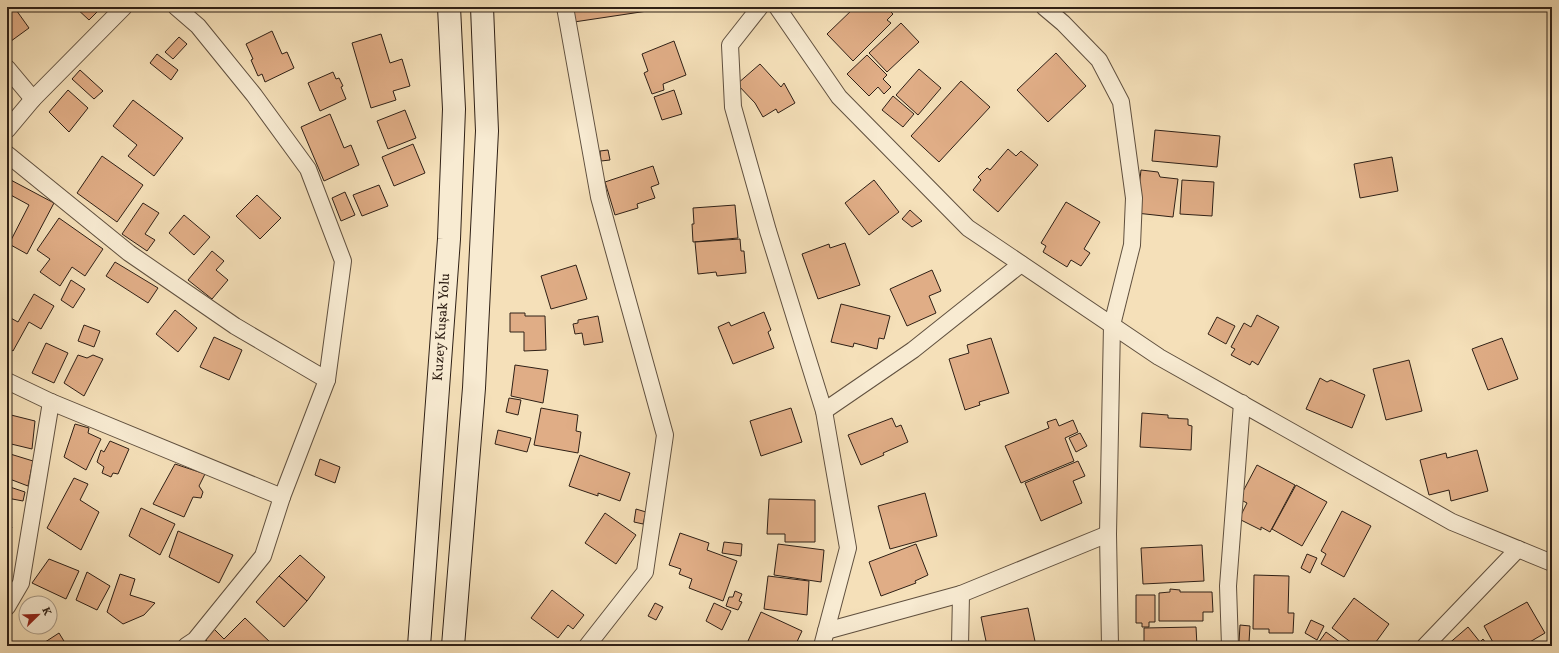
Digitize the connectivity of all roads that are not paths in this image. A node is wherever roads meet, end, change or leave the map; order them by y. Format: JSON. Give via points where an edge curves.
{"nodes":[{"id":1,"x":124,"y":7,"type":"edge"},
{"id":2,"x":176,"y":7,"type":"edge"},
{"id":3,"x":449,"y":7,"type":"edge"},
{"id":4,"x":482,"y":7,"type":"edge"},
{"id":5,"x":565,"y":7,"type":"edge"},
{"id":6,"x":760,"y":7,"type":"edge"},
{"id":7,"x":777,"y":7,"type":"edge"},
{"id":8,"x":1044,"y":7,"type":"edge"},
{"id":9,"x":7,"y":68,"type":"edge"},
{"id":10,"x":33,"y":100,"type":"junction"},
{"id":11,"x":7,"y":130,"type":"edge"},
{"id":12,"x":7,"y":154,"type":"edge"},
{"id":13,"x":1021,"y":264,"type":"junction"},
{"id":14,"x":1112,"y":325,"type":"junction"},
{"id":15,"x":327,"y":380,"type":"junction"},
{"id":16,"x":7,"y":381,"type":"edge"},
{"id":17,"x":51,"y":402,"type":"junction"},
{"id":18,"x":1242,"y":403,"type":"junction"},
{"id":19,"x":824,"y":411,"type":"junction"},
{"id":20,"x":282,"y":497,"type":"junction"},
{"id":21,"x":1108,"y":534,"type":"junction"},
{"id":22,"x":1518,"y":549,"type":"junction"},
{"id":23,"x":1552,"y":564,"type":"edge"},
{"id":24,"x":961,"y":594,"type":"junction"},
{"id":25,"x":7,"y":607,"type":"edge"},
{"id":26,"x":824,"y":638,"type":"edge"},
{"id":27,"x":186,"y":646,"type":"edge"},
{"id":28,"x":419,"y":646,"type":"edge"},
{"id":29,"x":453,"y":646,"type":"edge"},
{"id":30,"x":588,"y":646,"type":"edge"},
{"id":31,"x":960,"y":646,"type":"edge"},
{"id":32,"x":1110,"y":646,"type":"edge"},
{"id":33,"x":1230,"y":646,"type":"edge"},
{"id":34,"x":1425,"y":646,"type":"edge"}],
"edges":[{"from":1,"to":10,"type":"street"},
{"from":2,"to":15,"type":"street","via":[[198,26],[254,95],[308,169],[343,261]]},
{"from":3,"to":28,"type":"main road","name":"Kuzey Kuşak Yolu","via":[[454,109],[449,239]]},
{"from":4,"to":29,"type":"main road","via":[[487,131],[474,388]]},
{"from":5,"to":30,"type":"street","via":[[599,197],[665,435],[645,572]]},
{"from":6,"to":19,"type":"street","via":[[730,45],[733,107],[768,231]]},
{"from":7,"to":13,"type":"street","via":[[838,97],[968,228]]},
{"from":8,"to":14,"type":"street","via":[[1099,60],[1122,102],[1134,198],[1132,245]]},
{"from":9,"to":10,"type":"street"},
{"from":10,"to":11,"type":"street"},
{"from":12,"to":15,"type":"street","via":[[129,253],[235,326]]},
{"from":13,"to":14,"type":"street"},
{"from":13,"to":19,"type":"street","via":[[913,350]]},
{"from":14,"to":18,"type":"street","via":[[1159,357]]},
{"from":14,"to":21,"type":"street"},
{"from":15,"to":20,"type":"street"},
{"from":16,"to":17,"type":"street"},
{"from":17,"to":20,"type":"street"},
{"from":17,"to":25,"type":"street","via":[[21,583]]},
{"from":18,"to":22,"type":"street","via":[[1452,522]]},
{"from":18,"to":33,"type":"street","via":[[1228,586]]},
{"from":19,"to":26,"type":"street","via":[[848,548]]},
{"from":20,"to":27,"type":"street","via":[[263,556],[194,640]]},
{"from":21,"to":24,"type":"street"},
{"from":21,"to":32,"type":"street"},
{"from":22,"to":23,"type":"street"},
{"from":22,"to":34,"type":"street"},
{"from":24,"to":26,"type":"street"},
{"from":24,"to":31,"type":"street"}]}
